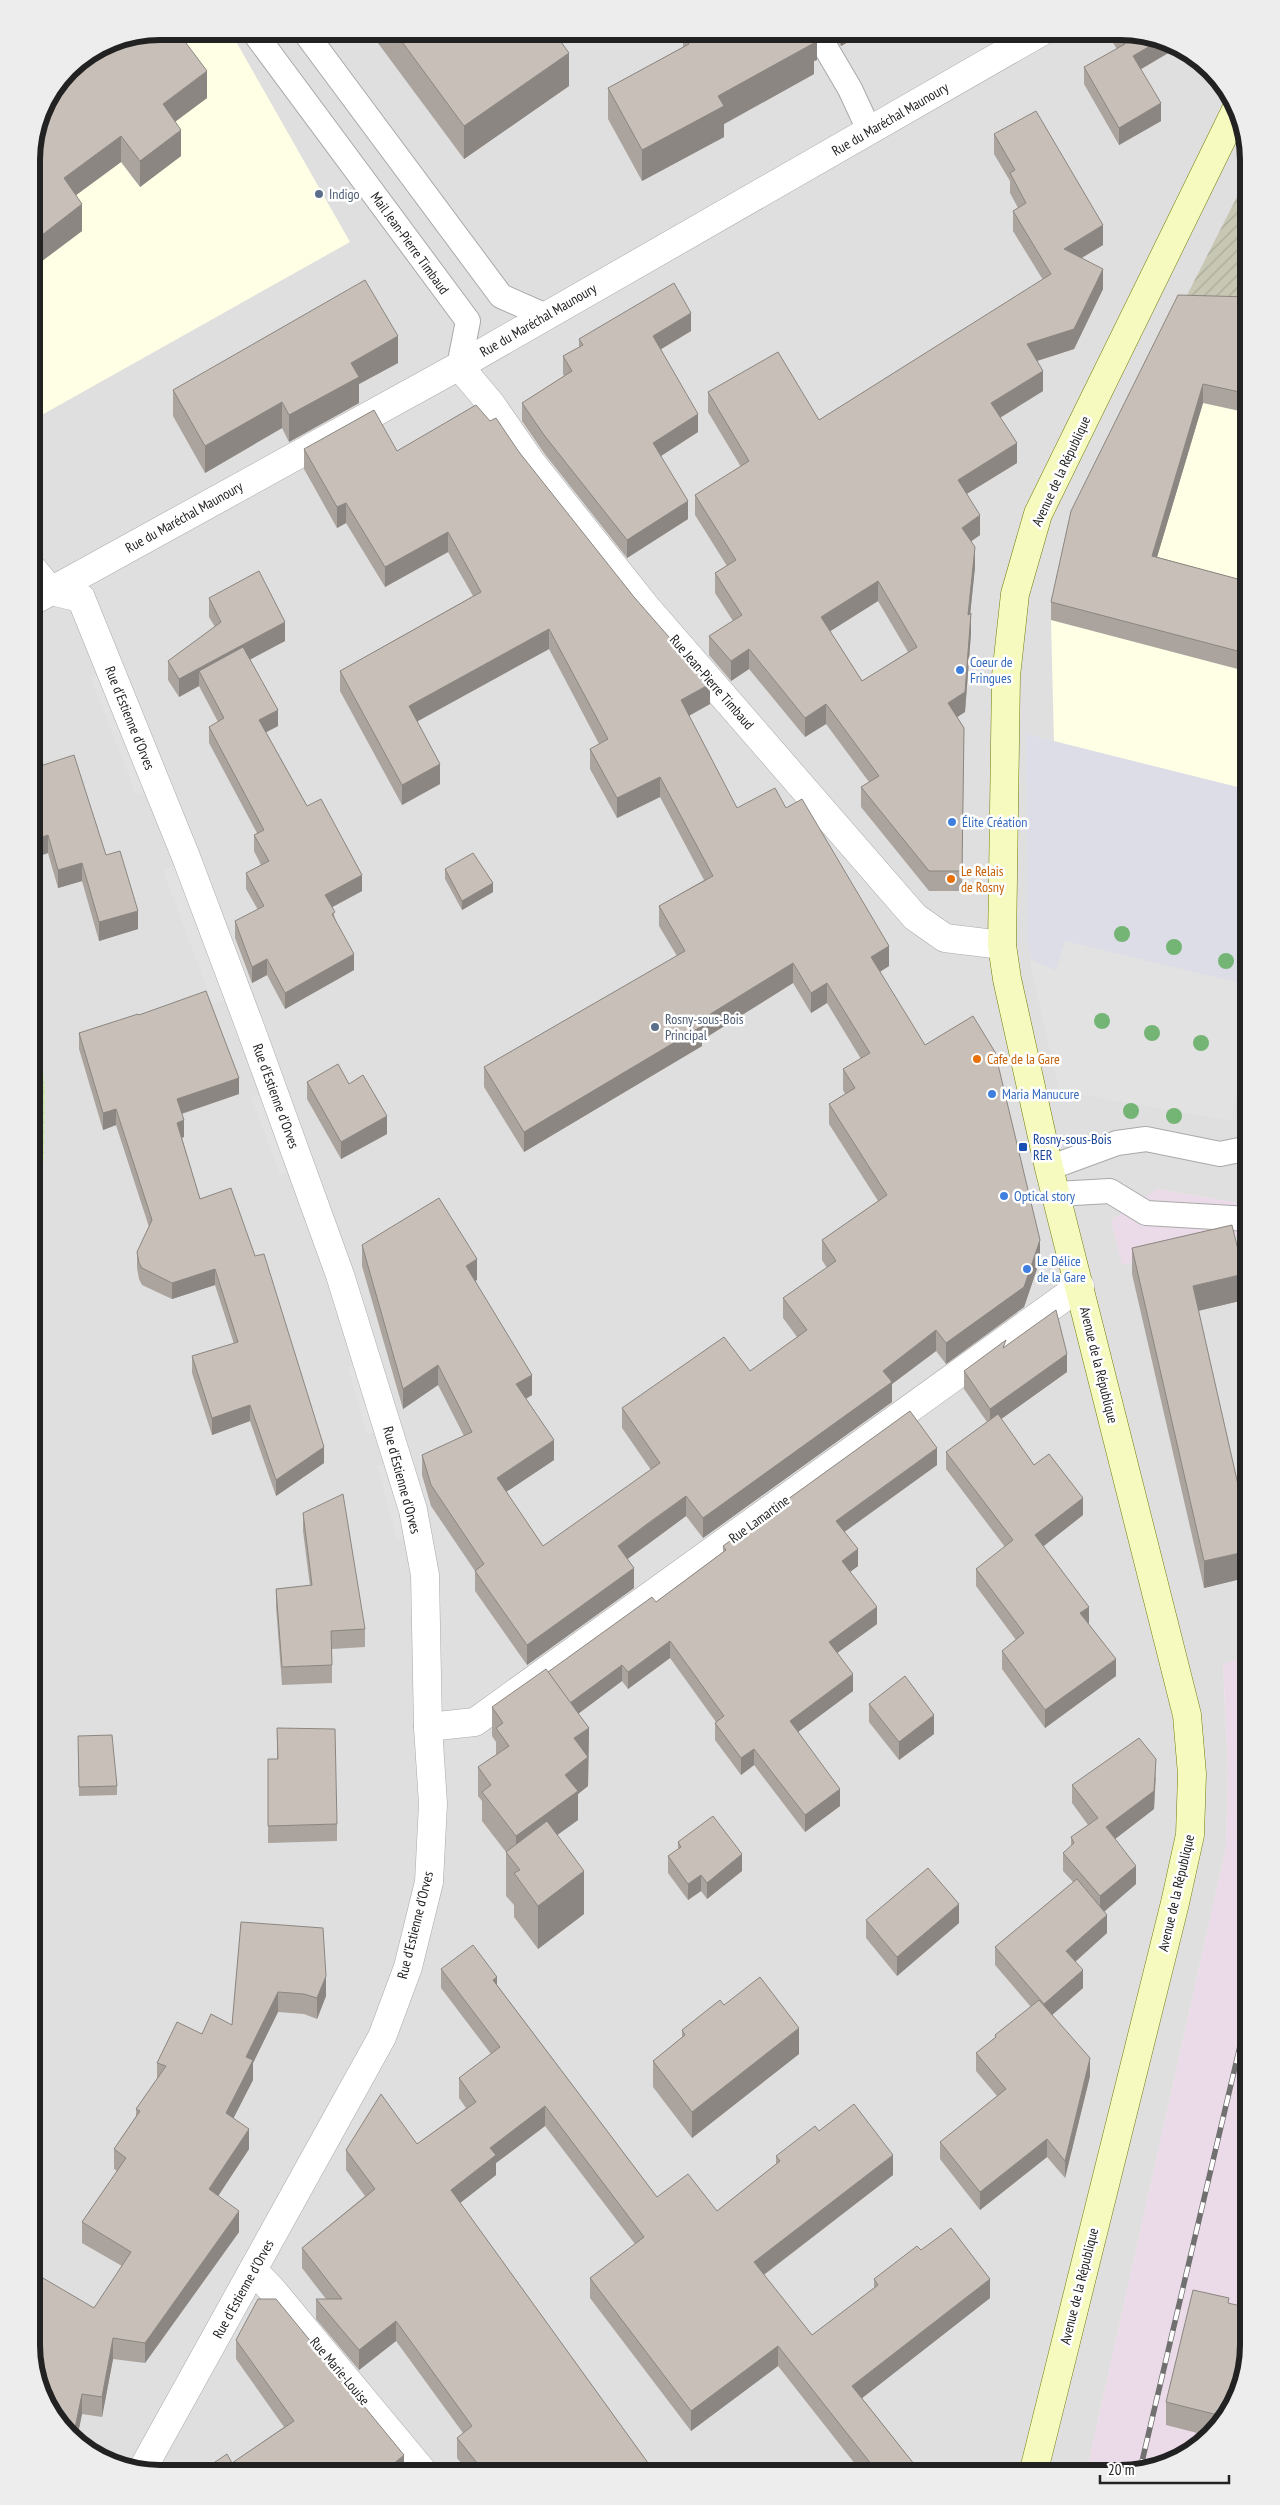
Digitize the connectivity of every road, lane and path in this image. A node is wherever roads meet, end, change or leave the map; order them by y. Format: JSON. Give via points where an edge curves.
{"nodes":[{"id":1,"x":260,"y":40,"type":"edge"},
{"id":2,"x":311,"y":40,"type":"edge"},
{"id":3,"x":821,"y":40,"type":"edge"},
{"id":4,"x":1027,"y":40,"type":"edge"},
{"id":5,"x":1232,"y":118,"type":"edge"},
{"id":6,"x":869,"y":130,"type":"junction"},
{"id":7,"x":546,"y":316,"type":"junction"},
{"id":8,"x":459,"y":366,"type":"junction"},
{"id":9,"x":41,"y":596,"type":"edge"},
{"id":10,"x":1002,"y":945,"type":"junction"},
{"id":11,"x":1240,"y":1150,"type":"edge"},
{"id":12,"x":1049,"y":1168,"type":"junction"},
{"id":13,"x":1056,"y":1194,"type":"junction"},
{"id":14,"x":1240,"y":1218,"type":"edge"},
{"id":15,"x":1080,"y":1286,"type":"junction"},
{"id":16,"x":428,"y":1727,"type":"junction"},
{"id":17,"x":253,"y":2270,"type":"junction"},
{"id":18,"x":145,"y":2464,"type":"edge"},
{"id":19,"x":418,"y":2465,"type":"edge"},
{"id":20,"x":1035,"y":2465,"type":"edge"}],
"edges":[{"from":1,"to":8,"type":"lane","name":"Mail Jean-Pierre Timbaud","via":[[468,321]]},
{"from":2,"to":7,"type":"lane","via":[[501,296]]},
{"from":3,"to":6,"type":"lane","via":[[850,89]]},
{"from":4,"to":6,"type":"street","name":"Rue du Maréchal Maunoury"},
{"from":5,"to":10,"type":"street","name":"Avenue de la République","via":[[1038,514],[1015,594],[1006,676]]},
{"from":6,"to":7,"type":"street","name":"Rue du Maréchal Maunoury"},
{"from":7,"to":8,"type":"street","name":"Rue du Maréchal Maunoury"},
{"from":8,"to":9,"type":"street","name":"Rue du Maréchal Maunoury"},
{"from":8,"to":10,"type":"street","name":"Rue Jean-Pierre Timbaud","via":[[646,607],[915,917],[944,938]]},
{"from":9,"to":16,"type":"street","name":"Rue d'Estienne d'Orves","via":[[80,598],[186,857],[340,1275],[413,1510],[425,1575]]},
{"from":10,"to":12,"type":"street","name":"Avenue de la République"},
{"from":11,"to":12,"type":"lane","via":[[1220,1154],[1146,1139],[1116,1143]]},
{"from":12,"to":13,"type":"street","name":"Avenue de la République"},
{"from":13,"to":14,"type":"lane","via":[[1110,1191],[1146,1213]]},
{"from":13,"to":15,"type":"street","name":"Avenue de la République"},
{"from":15,"to":16,"type":"street","name":"Rue Lamartine","via":[[475,1722]]},
{"from":15,"to":20,"type":"street","name":"Avenue de la République","via":[[1187,1715],[1192,1774],[1190,1835]]},
{"from":16,"to":17,"type":"street","name":"Rue d'Estienne d'Orves","via":[[433,1804],[429,1882],[408,1967],[382,2037]]},
{"from":17,"to":18,"type":"street","name":"Rue d'Estienne d'Orves"},
{"from":17,"to":19,"type":"street","name":"Rue Marie-Louise","via":[[274,2291]]}]}
